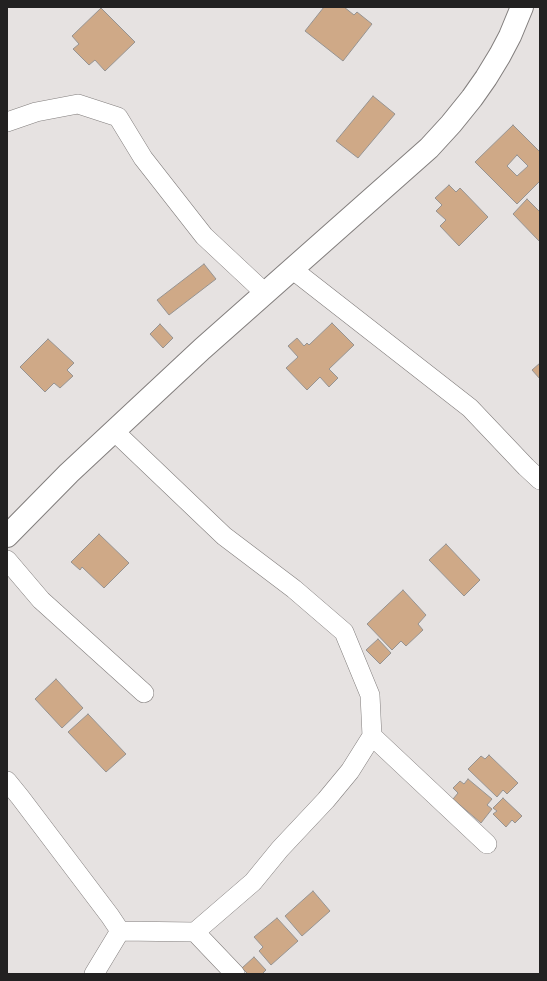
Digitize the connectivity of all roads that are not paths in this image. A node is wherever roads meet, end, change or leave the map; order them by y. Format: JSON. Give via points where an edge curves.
{"nodes":[{"id":1,"x":522,"y":7,"type":"edge"},
{"id":2,"x":7,"y":122,"type":"edge"},
{"id":3,"x":292,"y":269,"type":"junction"},
{"id":4,"x":265,"y":293,"type":"junction"},
{"id":5,"x":114,"y":431,"type":"junction"},
{"id":6,"x":540,"y":480,"type":"edge"},
{"id":7,"x":7,"y":536,"type":"edge"},
{"id":8,"x":7,"y":560,"type":"edge"},
{"id":9,"x":144,"y":693,"type":"dead end"},
{"id":10,"x":372,"y":736,"type":"junction"},
{"id":11,"x":7,"y":781,"type":"edge"},
{"id":12,"x":487,"y":844,"type":"dead end"},
{"id":13,"x":120,"y":931,"type":"junction"},
{"id":14,"x":195,"y":932,"type":"junction"},
{"id":15,"x":94,"y":974,"type":"edge"},
{"id":16,"x":235,"y":974,"type":"edge"}],
"edges":[{"from":1,"to":3,"type":"street","via":[[510,36],[490,72],[451,124],[429,148]]},
{"from":2,"to":4,"type":"street","via":[[36,112],[78,104],[118,117],[143,158],[204,236]]},
{"from":3,"to":4,"type":"street"},
{"from":3,"to":6,"type":"street","via":[[470,408]]},
{"from":4,"to":5,"type":"street"},
{"from":5,"to":7,"type":"street"},
{"from":5,"to":10,"type":"street","via":[[224,536],[294,589],[344,632],[370,695]]},
{"from":8,"to":9,"type":"street","via":[[41,600]]},
{"from":10,"to":12,"type":"street"},
{"from":10,"to":14,"type":"street","via":[[350,771],[253,882]]},
{"from":11,"to":13,"type":"street"},
{"from":13,"to":14,"type":"street"},
{"from":13,"to":15,"type":"street"},
{"from":14,"to":16,"type":"street"}]}
